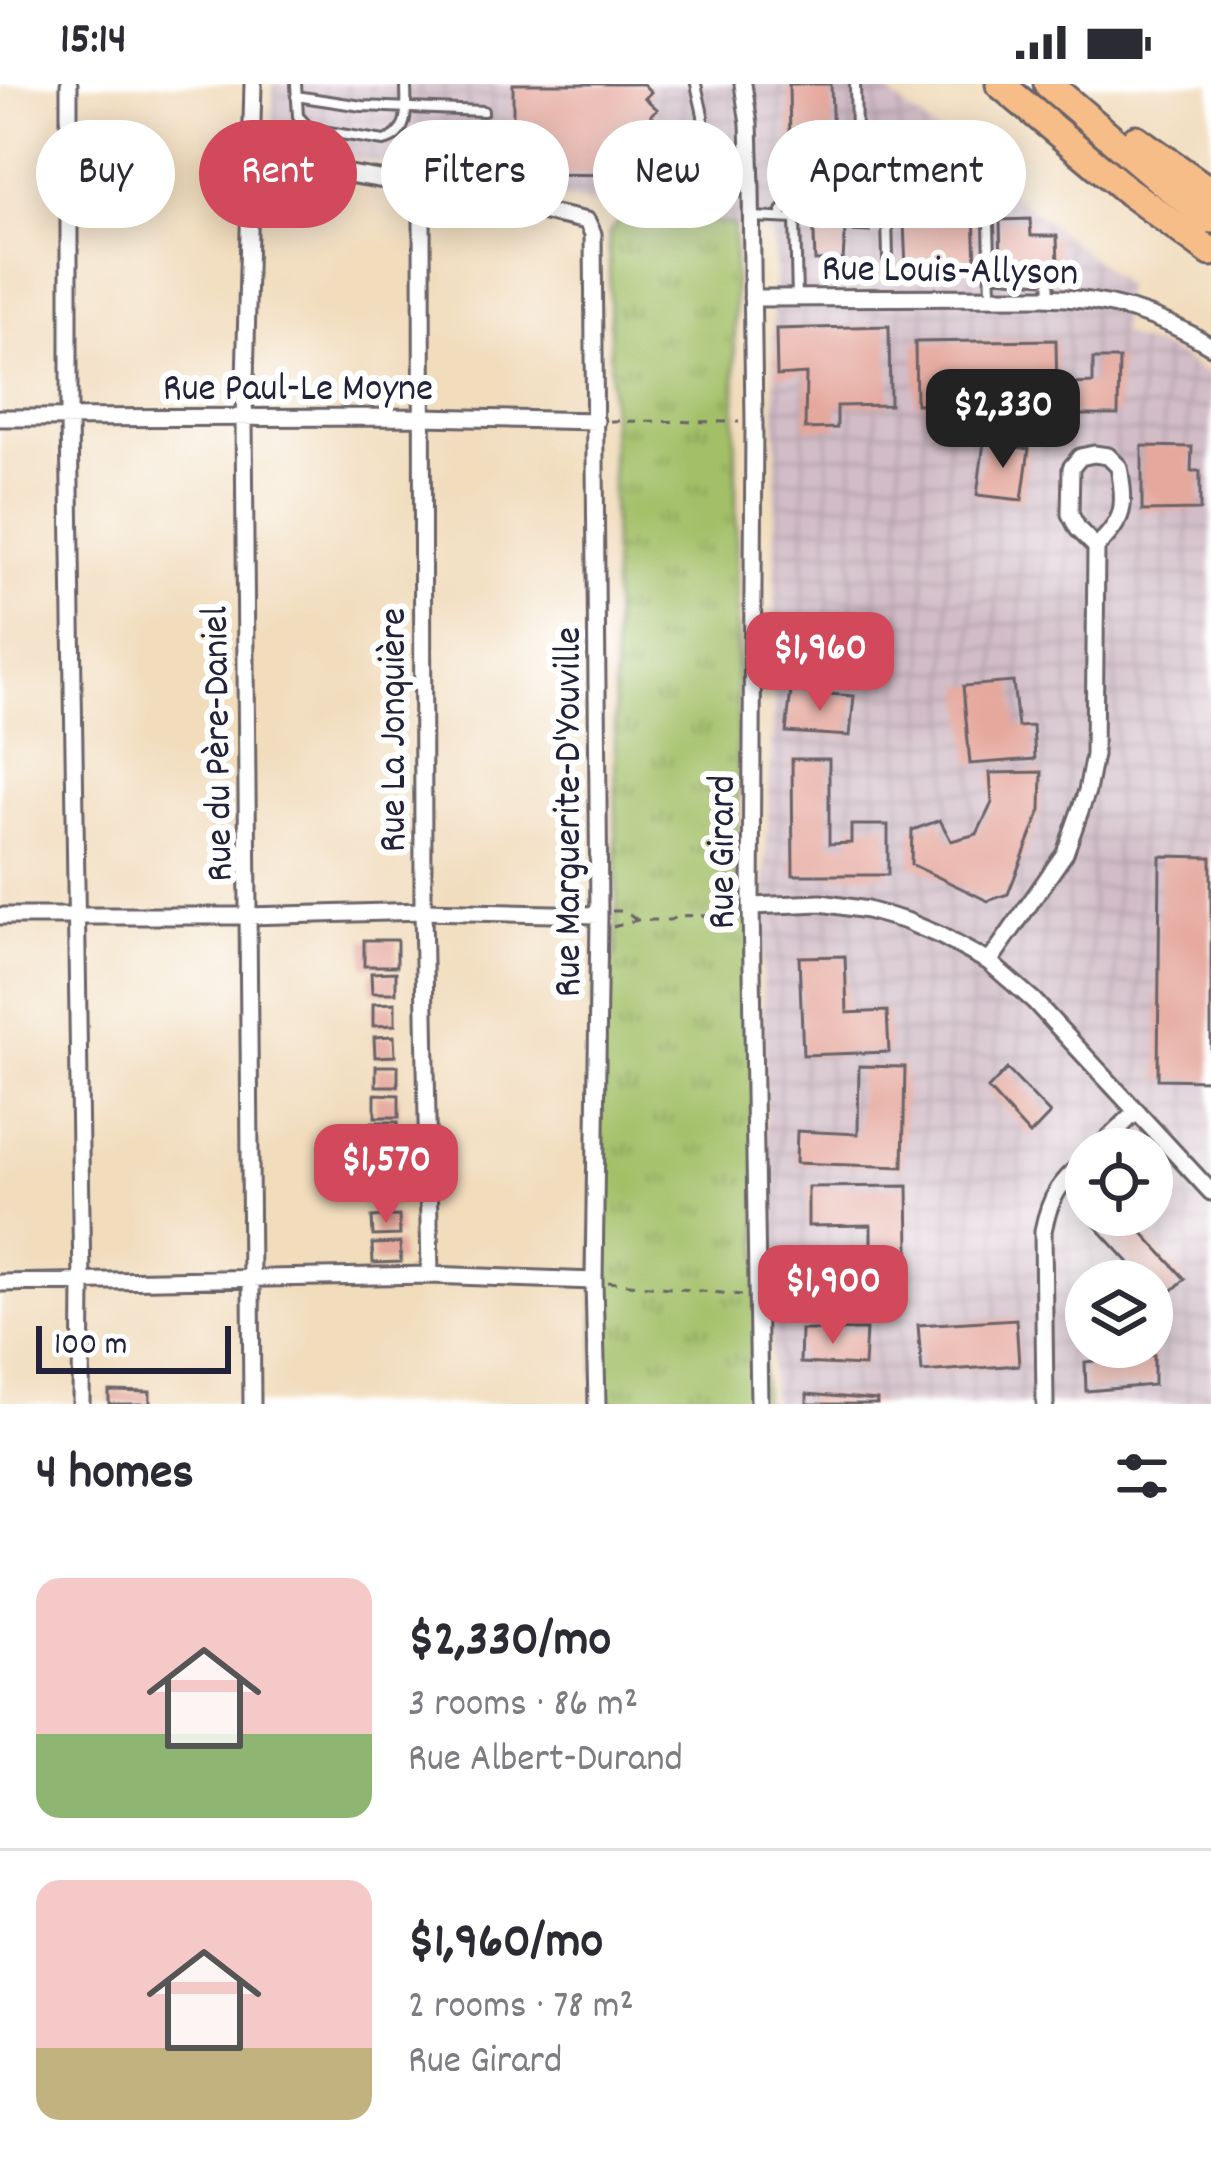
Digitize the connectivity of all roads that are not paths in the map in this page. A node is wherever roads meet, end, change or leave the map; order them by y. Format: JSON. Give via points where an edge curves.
{"nodes":[{"id":1,"x":69,"y":84,"type":"edge"},
{"id":2,"x":253,"y":84,"type":"edge"},
{"id":3,"x":296,"y":84,"type":"edge"},
{"id":4,"x":406,"y":84,"type":"edge"},
{"id":5,"x":696,"y":84,"type":"edge"},
{"id":6,"x":743,"y":84,"type":"edge"},
{"id":7,"x":855,"y":84,"type":"edge"},
{"id":8,"x":1000,"y":84,"type":"edge"},
{"id":9,"x":1048,"y":84,"type":"edge"},
{"id":10,"x":1058,"y":84,"type":"edge"},
{"id":11,"x":296,"y":96,"type":"junction"},
{"id":12,"x":406,"y":107,"type":"junction"},
{"id":13,"x":483,"y":111,"type":"dead end"},
{"id":14,"x":253,"y":120,"type":"edge"},
{"id":15,"x":856,"y":120,"type":"edge"},
{"id":16,"x":751,"y":167,"type":"junction"},
{"id":17,"x":569,"y":217,"type":"edge"},
{"id":18,"x":751,"y":218,"type":"junction"},
{"id":19,"x":767,"y":218,"type":"edge"},
{"id":20,"x":1205,"y":222,"type":"edge"},
{"id":21,"x":250,"y":228,"type":"edge"},
{"id":22,"x":422,"y":228,"type":"edge"},
{"id":23,"x":795,"y":228,"type":"edge"},
{"id":24,"x":887,"y":228,"type":"edge"},
{"id":25,"x":988,"y":228,"type":"edge"},
{"id":26,"x":888,"y":259,"type":"dead end"},
{"id":27,"x":990,"y":273,"type":"junction"},
{"id":28,"x":991,"y":297,"type":"junction"},
{"id":29,"x":1050,"y":297,"type":"junction"},
{"id":30,"x":752,"y":298,"type":"junction"},
{"id":31,"x":797,"y":298,"type":"junction"},
{"id":32,"x":1211,"y":346,"type":"edge"},
{"id":33,"x":423,"y":417,"type":"junction"},
{"id":34,"x":0,"y":418,"type":"edge"},
{"id":35,"x":244,"y":418,"type":"junction"},
{"id":36,"x":69,"y":420,"type":"junction"},
{"id":37,"x":596,"y":421,"type":"junction"},
{"id":38,"x":1096,"y":547,"type":"junction"},
{"id":39,"x":751,"y":906,"type":"junction"},
{"id":40,"x":423,"y":911,"type":"junction"},
{"id":41,"x":599,"y":915,"type":"junction"},
{"id":42,"x":0,"y":916,"type":"edge"},
{"id":43,"x":76,"y":916,"type":"junction"},
{"id":44,"x":248,"y":916,"type":"junction"},
{"id":45,"x":988,"y":962,"type":"junction"},
{"id":46,"x":1137,"y":1111,"type":"junction"},
{"id":47,"x":1119,"y":1128,"type":"edge"},
{"id":48,"x":1065,"y":1178,"type":"edge"},
{"id":49,"x":1211,"y":1192,"type":"edge"},
{"id":50,"x":430,"y":1275,"type":"junction"},
{"id":51,"x":253,"y":1280,"type":"junction"},
{"id":52,"x":594,"y":1281,"type":"junction"},
{"id":53,"x":0,"y":1282,"type":"edge"},
{"id":54,"x":82,"y":1283,"type":"junction"},
{"id":55,"x":81,"y":1404,"type":"edge"},
{"id":56,"x":252,"y":1404,"type":"edge"},
{"id":57,"x":597,"y":1404,"type":"edge"},
{"id":58,"x":759,"y":1404,"type":"edge"},
{"id":59,"x":1045,"y":1404,"type":"edge"}],
"edges":[{"from":1,"to":36,"type":"street"},
{"from":2,"to":14,"type":"street","name":"Rue du Père-Daniel"},
{"from":3,"to":11,"type":"lane"},
{"from":4,"to":12,"type":"lane"},
{"from":5,"to":16,"type":"lane","via":[[704,165]]},
{"from":6,"to":16,"type":"street","name":"Rue Girard"},
{"from":7,"to":15,"type":"lane"},
{"from":8,"to":20,"type":"highway","via":[[1129,192]]},
{"from":9,"to":20,"type":"highway"},
{"from":10,"to":20,"type":"highway"},
{"from":11,"to":12,"type":"lane"},
{"from":11,"to":12,"type":"lane","via":[[310,129],[380,141],[402,132]]},
{"from":12,"to":13,"type":"lane"},
{"from":16,"to":18,"type":"street","name":"Rue Girard"},
{"from":17,"to":37,"type":"street","name":"Rue Marguerite-D'Youville","via":[[587,221],[593,234]]},
{"from":18,"to":19,"type":"lane"},
{"from":18,"to":30,"type":"street","name":"Rue Girard"},
{"from":21,"to":35,"type":"street","name":"Rue du Père-Daniel"},
{"from":22,"to":33,"type":"street","name":"Rue La Jonquière"},
{"from":23,"to":31,"type":"lane"},
{"from":24,"to":26,"type":"lane"},
{"from":25,"to":27,"type":"lane"},
{"from":27,"to":28,"type":"lane"},
{"from":27,"to":29,"type":"lane","via":[[1049,278]]},
{"from":28,"to":29,"type":"street","name":"Rue Louis-Allyson"},
{"from":28,"to":31,"type":"street","name":"Rue Louis-Allyson"},
{"from":29,"to":32,"type":"street","name":"Rue Louis-Allyson","via":[[1140,312]]},
{"from":30,"to":31,"type":"street","name":"Rue Louis-Allyson"},
{"from":30,"to":39,"type":"street","name":"Rue Girard"},
{"from":33,"to":35,"type":"street","name":"Rue Paul-Le Moyne"},
{"from":33,"to":37,"type":"street","name":"Rue Paul-Le Moyne"},
{"from":33,"to":40,"type":"street","name":"Rue La Jonquière"},
{"from":34,"to":36,"type":"street","name":"Rue Paul-Le Moyne"},
{"from":35,"to":36,"type":"street","name":"Rue Paul-Le Moyne"},
{"from":35,"to":44,"type":"street","name":"Rue du Père-Daniel"},
{"from":36,"to":43,"type":"street"},
{"from":37,"to":41,"type":"street","name":"Rue Marguerite-D'Youville"},
{"from":38,"to":38,"type":"street","via":[[1120,521],[1121,474],[1112,458],[1091,454],[1071,468],[1070,514]]},
{"from":38,"to":45,"type":"street","via":[[1088,791],[1065,853]]},
{"from":39,"to":45,"type":"street","via":[[867,910]]},
{"from":39,"to":58,"type":"street","name":"Rue Girard"},
{"from":40,"to":41,"type":"street"},
{"from":40,"to":44,"type":"street"},
{"from":40,"to":50,"type":"street","name":"Rue La Jonquière"},
{"from":41,"to":52,"type":"street","name":"Rue Marguerite-D'Youville"},
{"from":42,"to":43,"type":"street"},
{"from":43,"to":44,"type":"street"},
{"from":43,"to":54,"type":"street"},
{"from":44,"to":51,"type":"street","name":"Rue du Père-Daniel"},
{"from":45,"to":46,"type":"street"},
{"from":46,"to":47,"type":"street"},
{"from":46,"to":49,"type":"street"},
{"from":48,"to":59,"type":"street","via":[[1043,1231]]},
{"from":50,"to":51,"type":"street"},
{"from":50,"to":52,"type":"street"},
{"from":51,"to":54,"type":"street"},
{"from":51,"to":56,"type":"street","name":"Rue du Père-Daniel"},
{"from":52,"to":57,"type":"street","name":"Rue Marguerite-D'Youville"},
{"from":53,"to":54,"type":"street"},
{"from":54,"to":55,"type":"street"}]}
